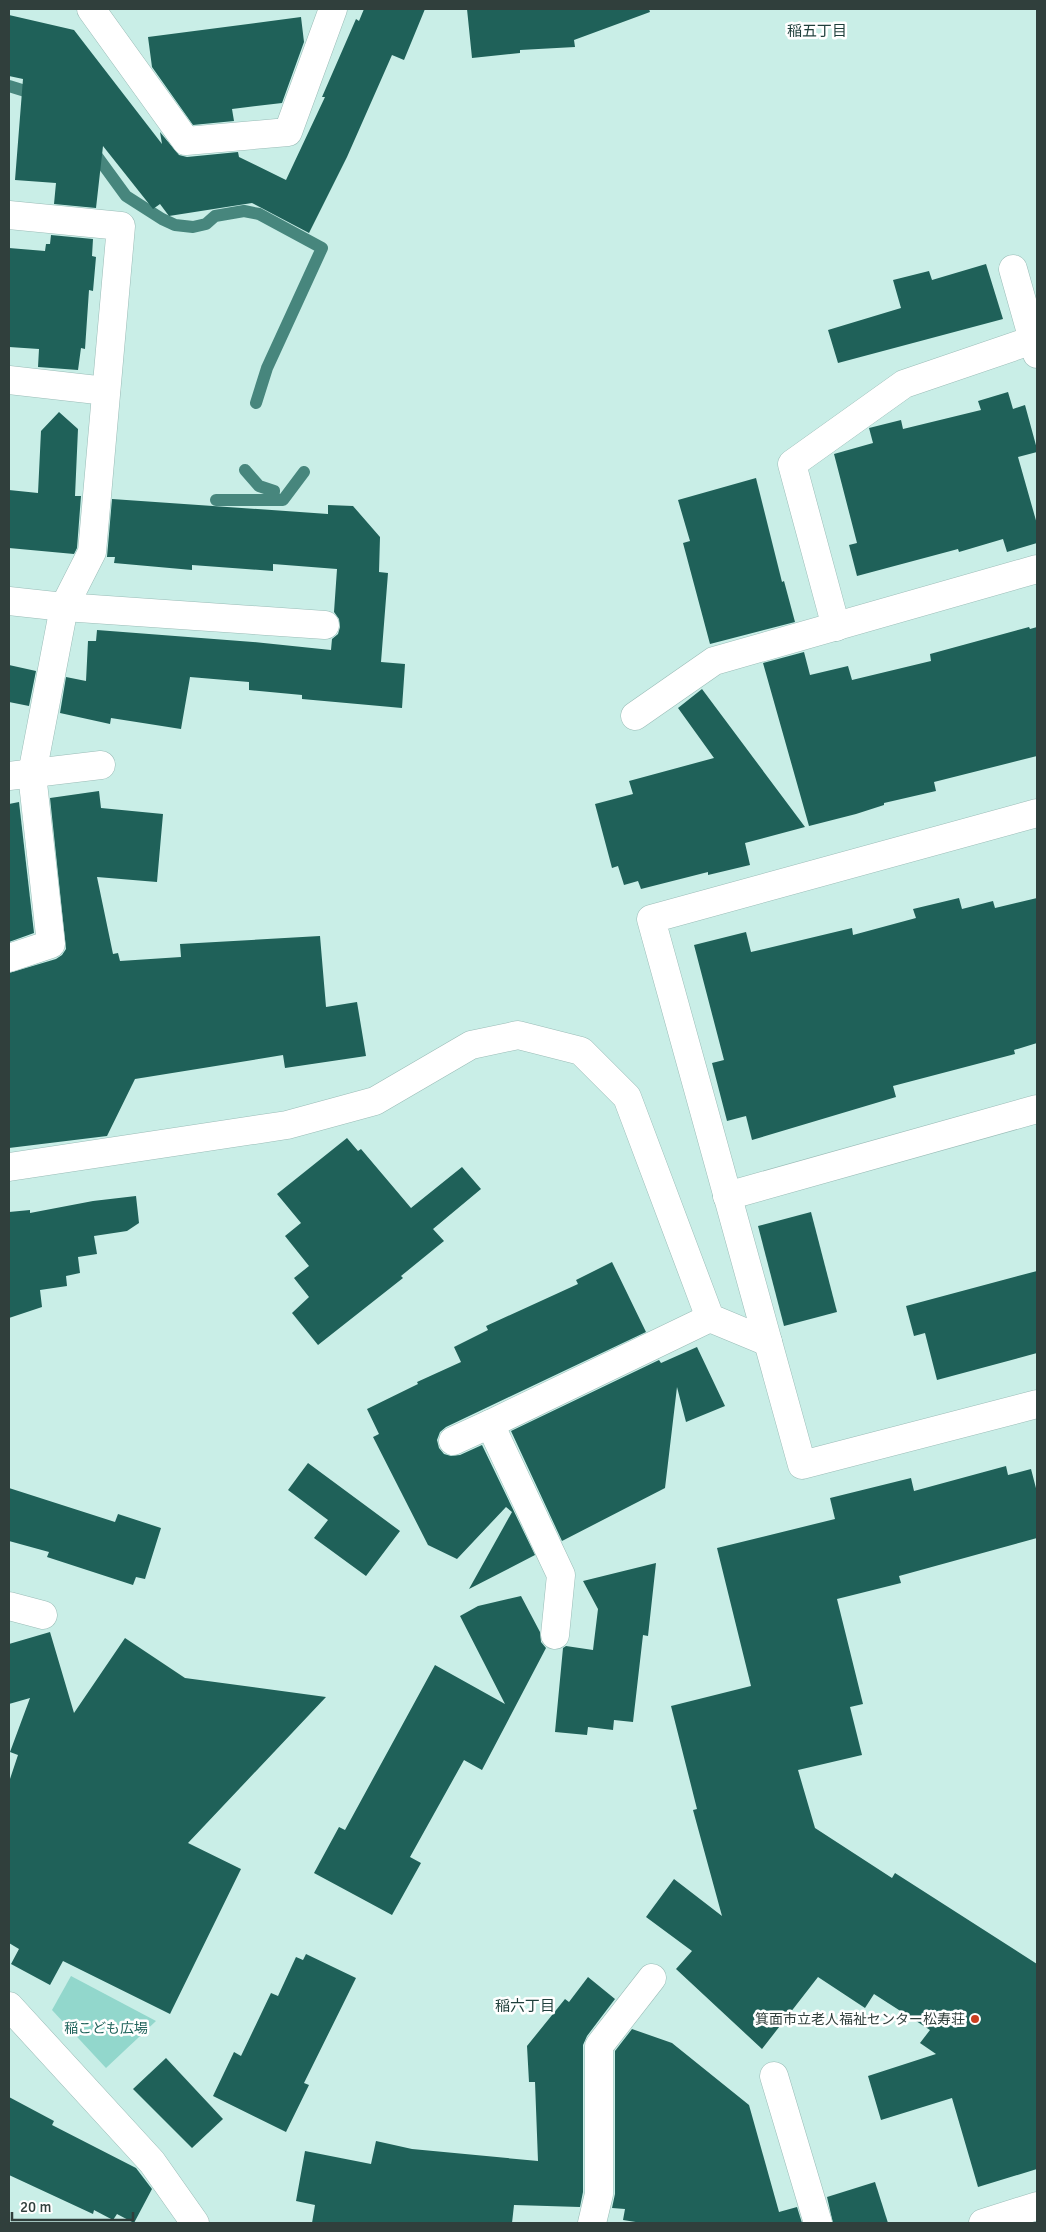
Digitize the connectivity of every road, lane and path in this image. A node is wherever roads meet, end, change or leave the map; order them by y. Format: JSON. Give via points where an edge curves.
{"nodes":[{"id":1,"x":91,"y":9,"type":"edge"},
{"id":2,"x":333,"y":9,"type":"edge"},
{"id":3,"x":9,"y":215,"type":"edge"},
{"id":4,"x":1013,"y":269,"type":"dead end"},
{"id":5,"x":1035,"y":347,"type":"edge"},
{"id":6,"x":9,"y":380,"type":"edge"},
{"id":7,"x":106,"y":391,"type":"junction"},
{"id":8,"x":1037,"y":570,"type":"edge"},
{"id":9,"x":9,"y":601,"type":"edge"},
{"id":10,"x":64,"y":608,"type":"junction"},
{"id":11,"x":325,"y":625,"type":"dead end"},
{"id":12,"x":836,"y":627,"type":"junction"},
{"id":13,"x":635,"y":716,"type":"dead end"},
{"id":14,"x":101,"y":765,"type":"dead end"},
{"id":15,"x":20,"y":775,"type":"edge"},
{"id":16,"x":1037,"y":813,"type":"edge"},
{"id":17,"x":9,"y":958,"type":"edge"},
{"id":18,"x":1037,"y":1109,"type":"edge"},
{"id":19,"x":9,"y":1167,"type":"edge"},
{"id":20,"x":727,"y":1196,"type":"junction"},
{"id":21,"x":710,"y":1318,"type":"junction"},
{"id":22,"x":768,"y":1342,"type":"junction"},
{"id":23,"x":1036,"y":1410,"type":"edge"},
{"id":24,"x":490,"y":1424,"type":"junction"},
{"id":25,"x":453,"y":1441,"type":"dead end"},
{"id":26,"x":9,"y":1606,"type":"edge"},
{"id":27,"x":43,"y":1615,"type":"dead end"},
{"id":28,"x":555,"y":1636,"type":"dead end"},
{"id":29,"x":652,"y":1978,"type":"dead end"},
{"id":30,"x":9,"y":2006,"type":"edge"},
{"id":31,"x":774,"y":2076,"type":"dead end"},
{"id":32,"x":1037,"y":2206,"type":"edge"},
{"id":33,"x":195,"y":2223,"type":"edge"},
{"id":34,"x":592,"y":2223,"type":"edge"},
{"id":35,"x":818,"y":2223,"type":"edge"},
{"id":36,"x":983,"y":2223,"type":"edge"}],
"edges":[{"from":1,"to":2,"type":"street","via":[[186,141],[288,132]]},
{"from":3,"to":7,"type":"street","via":[[122,226]]},
{"from":4,"to":5,"type":"street"},
{"from":5,"to":12,"type":"street","via":[[904,384],[792,464]]},
{"from":6,"to":7,"type":"street"},
{"from":7,"to":10,"type":"street","via":[[92,552]]},
{"from":8,"to":12,"type":"street"},
{"from":9,"to":10,"type":"street"},
{"from":10,"to":11,"type":"street"},
{"from":10,"to":15,"type":"street"},
{"from":12,"to":13,"type":"street","via":[[714,661]]},
{"from":14,"to":15,"type":"street"},
{"from":15,"to":17,"type":"street","via":[[51,944]]},
{"from":16,"to":20,"type":"street","via":[[651,919]]},
{"from":18,"to":20,"type":"street"},
{"from":19,"to":21,"type":"street","via":[[287,1125],[375,1101],[471,1045],[518,1035],[581,1051],[627,1097]]},
{"from":20,"to":22,"type":"street"},
{"from":21,"to":22,"type":"street"},
{"from":21,"to":24,"type":"street"},
{"from":22,"to":23,"type":"street","via":[[802,1465]]},
{"from":24,"to":25,"type":"street"},
{"from":24,"to":28,"type":"street","via":[[561,1575]]},
{"from":26,"to":27,"type":"street"},
{"from":29,"to":34,"type":"street","via":[[599,2046],[599,2194]]},
{"from":30,"to":33,"type":"street","via":[[152,2162]]},
{"from":31,"to":35,"type":"street"},
{"from":32,"to":36,"type":"street"}]}
